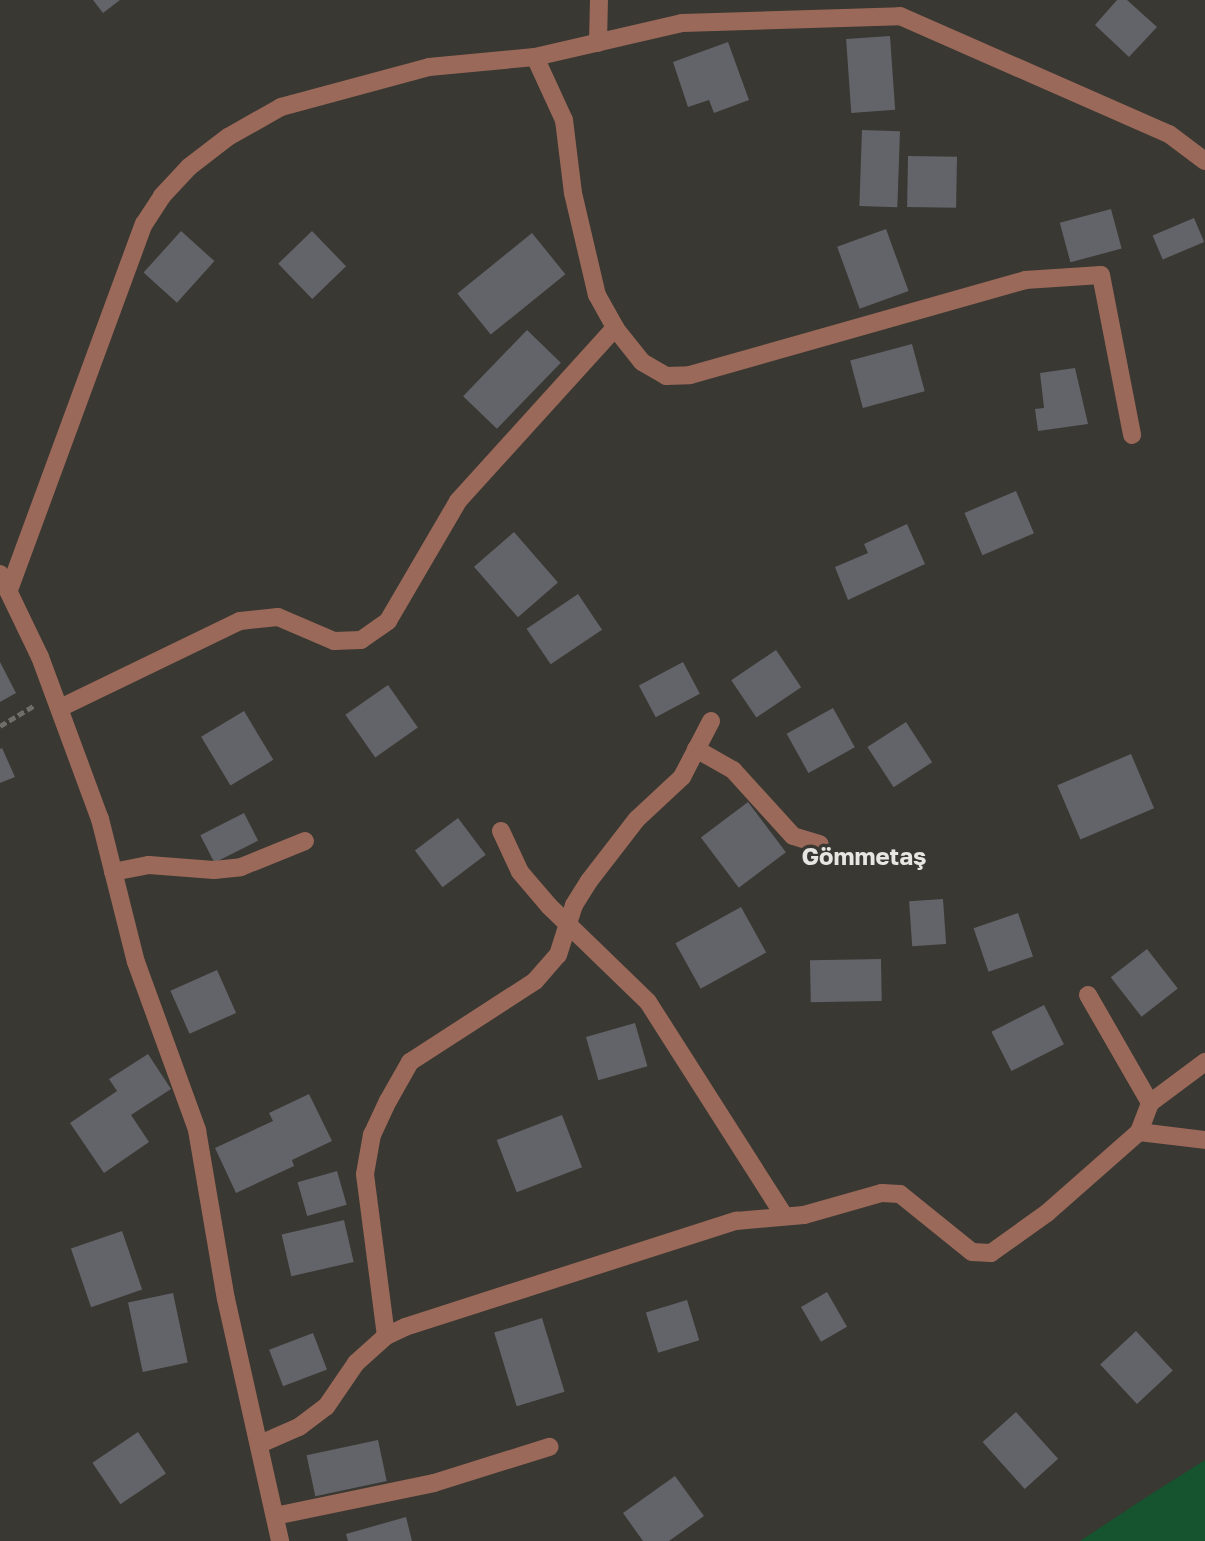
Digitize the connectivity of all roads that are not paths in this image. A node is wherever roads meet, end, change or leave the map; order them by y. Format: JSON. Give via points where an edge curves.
{"nodes":[{"id":1,"x":599,"y":0,"type":"edge"},
{"id":2,"x":897,"y":8,"type":"edge"},
{"id":3,"x":598,"y":43,"type":"junction"},
{"id":4,"x":534,"y":57,"type":"junction"},
{"id":5,"x":1205,"y":161,"type":"edge"},
{"id":6,"x":614,"y":328,"type":"junction"},
{"id":7,"x":1132,"y":435,"type":"dead end"},
{"id":8,"x":4,"y":582,"type":"edge"},
{"id":9,"x":57,"y":701,"type":"junction"},
{"id":10,"x":710,"y":721,"type":"dead end"},
{"id":11,"x":696,"y":749,"type":"junction"},
{"id":12,"x":501,"y":831,"type":"dead end"},
{"id":13,"x":305,"y":841,"type":"dead end"},
{"id":14,"x":820,"y":844,"type":"dead end"},
{"id":15,"x":113,"y":872,"type":"junction"},
{"id":16,"x":569,"y":927,"type":"junction"},
{"id":17,"x":1088,"y":995,"type":"dead end"},
{"id":18,"x":1205,"y":1062,"type":"edge"},
{"id":19,"x":1150,"y":1103,"type":"junction"},
{"id":20,"x":1139,"y":1132,"type":"junction"},
{"id":21,"x":1205,"y":1140,"type":"edge"},
{"id":22,"x":783,"y":1214,"type":"junction"},
{"id":23,"x":386,"y":1336,"type":"junction"},
{"id":24,"x":260,"y":1444,"type":"junction"},
{"id":25,"x":549,"y":1447,"type":"dead end"},
{"id":26,"x":275,"y":1516,"type":"junction"},
{"id":27,"x":280,"y":1541,"type":"edge"}],
"edges":[{"from":1,"to":3,"type":"street"},
{"from":2,"to":3,"type":"street","via":[[682,23]]},
{"from":2,"to":5,"type":"street","via":[[1169,134]]},
{"from":3,"to":4,"type":"street"},
{"from":4,"to":6,"type":"street","via":[[564,120],[572,193],[594,283]]},
{"from":4,"to":8,"type":"street","via":[[429,67],[334,89],[281,107],[228,137],[189,167],[144,224]]},
{"from":6,"to":7,"type":"street","via":[[642,362],[666,376],[690,375],[1025,280],[1101,275]]},
{"from":6,"to":9,"type":"street","via":[[458,500],[388,621],[361,640],[334,641],[278,617],[240,621]]},
{"from":8,"to":9,"type":"street"},
{"from":9,"to":15,"type":"street","via":[[100,820]]},
{"from":10,"to":11,"type":"street"},
{"from":11,"to":14,"type":"street","via":[[733,770],[793,836]]},
{"from":11,"to":16,"type":"street","via":[[682,777],[637,820],[589,881],[573,905]]},
{"from":12,"to":16,"type":"street","via":[[520,872]]},
{"from":13,"to":15,"type":"street","via":[[241,867],[214,870],[149,865]]},
{"from":15,"to":24,"type":"street","via":[[136,962],[198,1130],[226,1299]]},
{"from":16,"to":22,"type":"street","via":[[649,1002]]},
{"from":16,"to":23,"type":"street","via":[[558,955],[535,981],[410,1062],[372,1135],[365,1174]]},
{"from":17,"to":19,"type":"street"},
{"from":18,"to":19,"type":"street"},
{"from":19,"to":20,"type":"street"},
{"from":20,"to":21,"type":"street"},
{"from":20,"to":22,"type":"street","via":[[1047,1213],[991,1253],[972,1252],[900,1195],[882,1193],[804,1215]]},
{"from":22,"to":23,"type":"street","via":[[736,1221]]},
{"from":23,"to":24,"type":"street","via":[[356,1363],[326,1407],[299,1427]]},
{"from":24,"to":26,"type":"street"},
{"from":25,"to":26,"type":"street","via":[[434,1483]]},
{"from":26,"to":27,"type":"street"}]}
